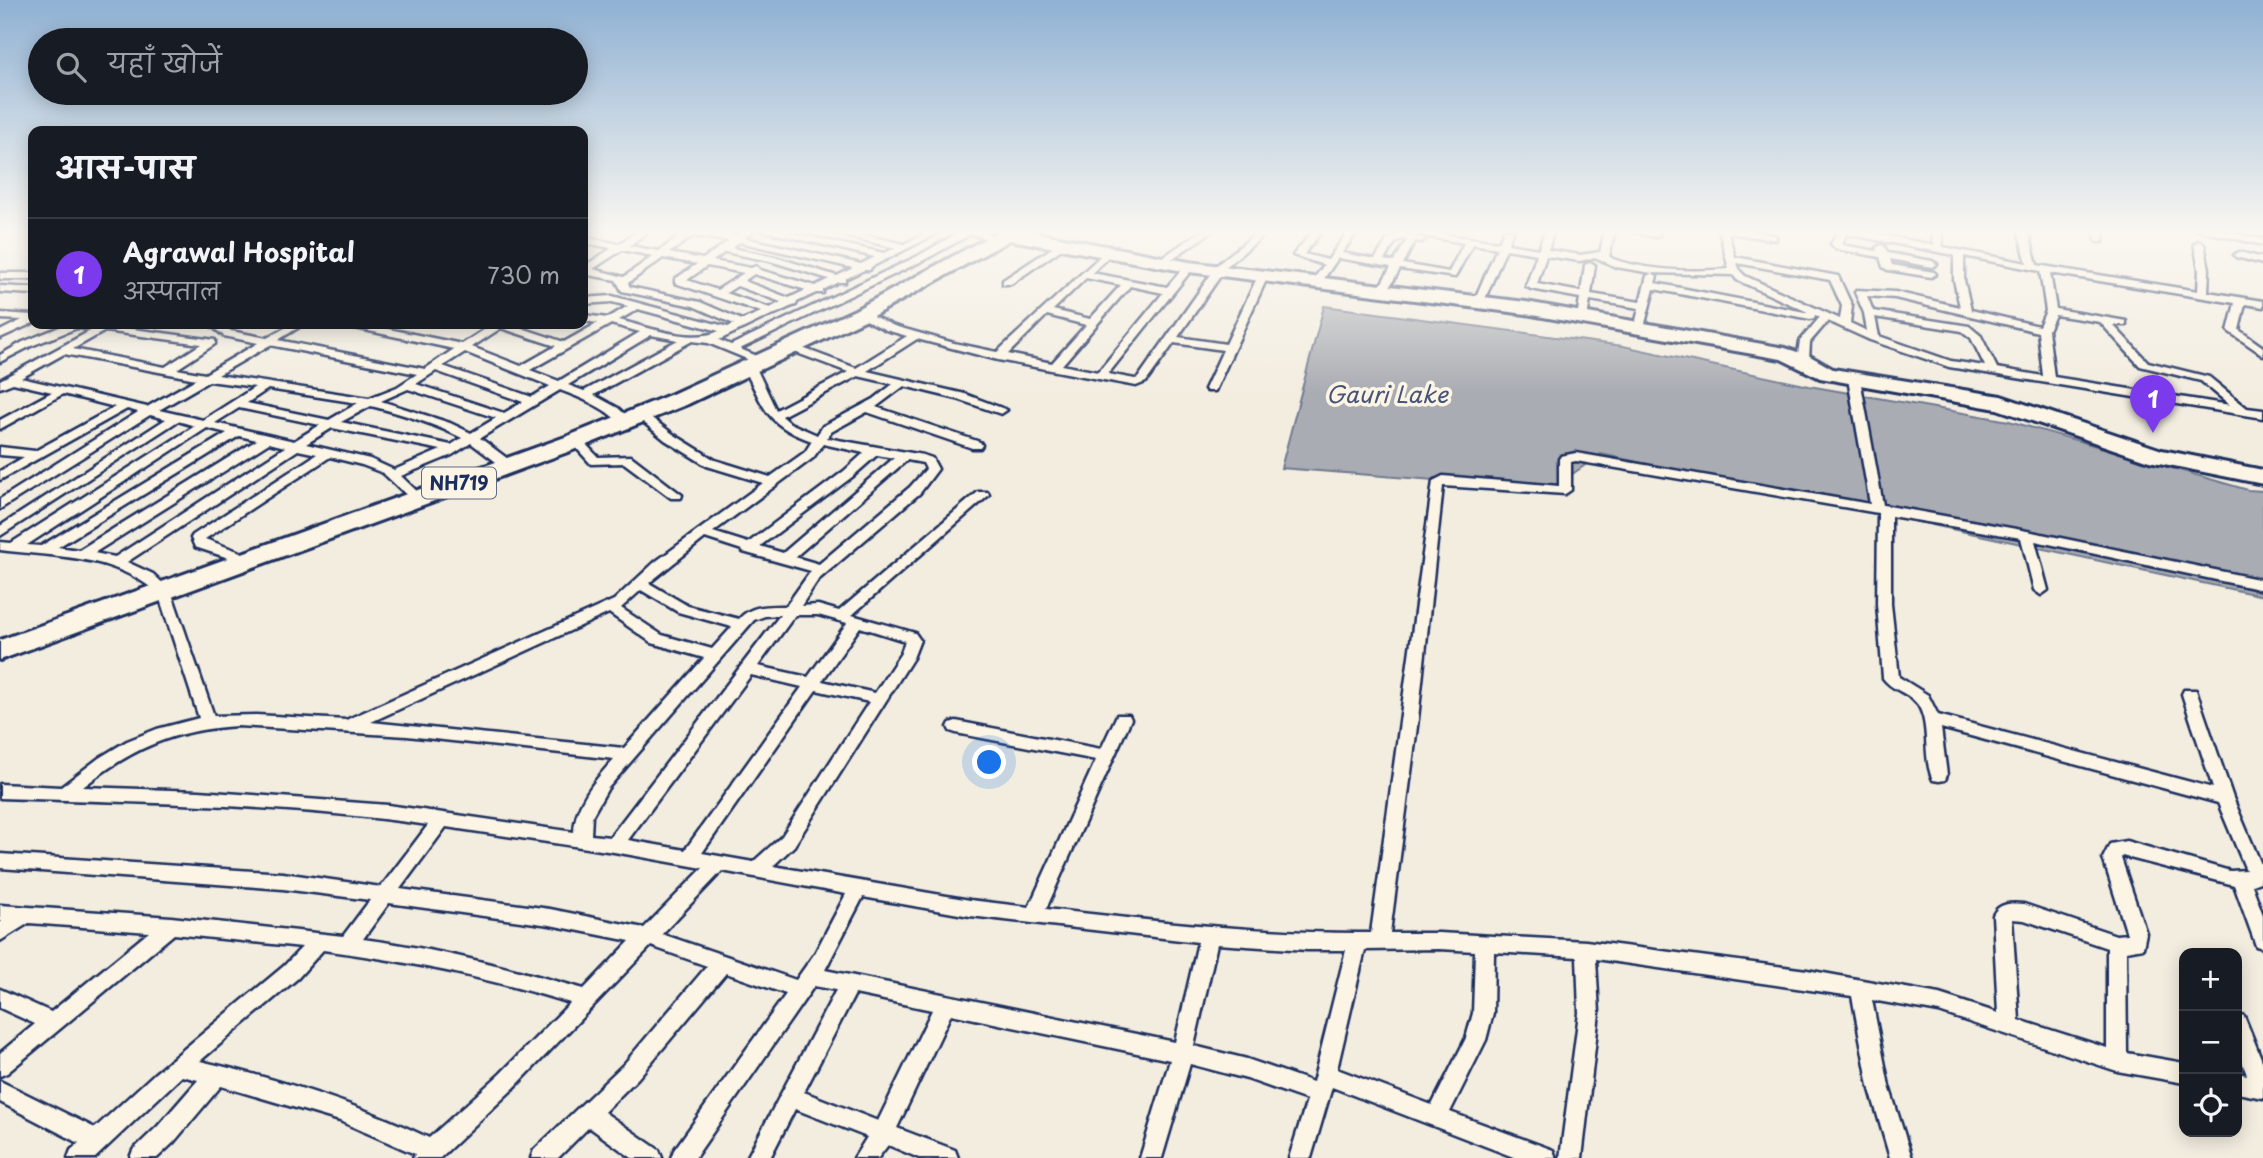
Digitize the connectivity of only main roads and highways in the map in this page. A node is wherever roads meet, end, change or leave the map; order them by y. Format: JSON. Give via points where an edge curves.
{"nodes":[{"id":1,"x":918,"y":284,"type":"edge"},
{"id":2,"x":928,"y":284,"type":"edge"},
{"id":3,"x":1315,"y":284,"type":"edge"},
{"id":4,"x":908,"y":290,"type":"junction"},
{"id":5,"x":2263,"y":477,"type":"edge"},
{"id":6,"x":0,"y":650,"type":"edge"}],
"edges":[{"from":1,"to":4,"type":"highway","number":"NH719"},
{"from":2,"to":4,"type":"highway","number":"NH719"},
{"from":3,"to":5,"type":"highway","via":[[1479,301],[1803,360],[1854,384],[2001,403],[2157,457]]},
{"from":4,"to":6,"type":"highway","number":"NH719","via":[[757,365],[576,441]]}]}
